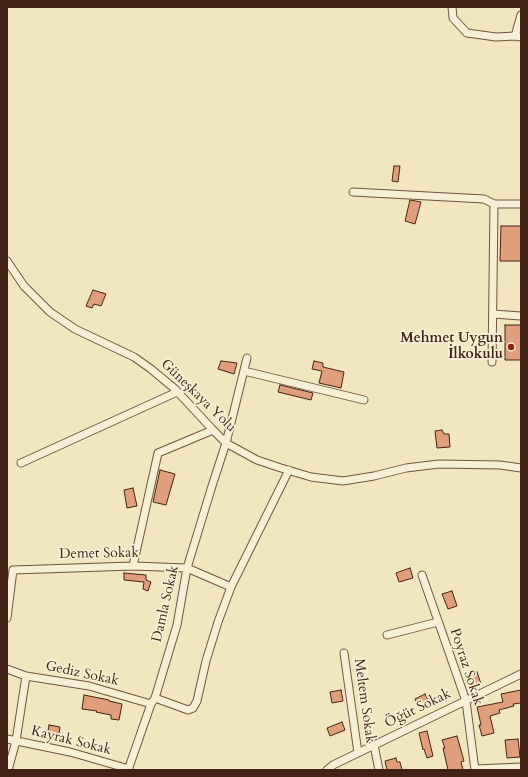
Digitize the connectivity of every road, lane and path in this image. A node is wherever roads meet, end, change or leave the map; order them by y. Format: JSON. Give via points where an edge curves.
{"nodes":[{"id":1,"x":452,"y":7,"type":"edge"},
{"id":2,"x":521,"y":15,"type":"edge"},
{"id":3,"x":518,"y":36,"type":"edge"},
{"id":4,"x":353,"y":192,"type":"dead end"},
{"id":5,"x":494,"y":204,"type":"junction"},
{"id":6,"x":521,"y":204,"type":"edge"},
{"id":7,"x":7,"y":261,"type":"edge"},
{"id":8,"x":493,"y":314,"type":"junction"},
{"id":9,"x":521,"y":316,"type":"edge"},
{"id":10,"x":247,"y":358,"type":"dead end"},
{"id":11,"x":492,"y":362,"type":"dead end"},
{"id":12,"x":244,"y":371,"type":"junction"},
{"id":13,"x":177,"y":392,"type":"junction"},
{"id":14,"x":364,"y":400,"type":"dead end"},
{"id":15,"x":213,"y":430,"type":"junction"},
{"id":16,"x":226,"y":443,"type":"junction"},
{"id":17,"x":21,"y":463,"type":"dead end"},
{"id":18,"x":521,"y":468,"type":"edge"},
{"id":19,"x":289,"y":470,"type":"junction"},
{"id":20,"x":133,"y":566,"type":"junction"},
{"id":21,"x":187,"y":568,"type":"junction"},
{"id":22,"x":422,"y":575,"type":"dead end"},
{"id":23,"x":231,"y":587,"type":"junction"},
{"id":24,"x":7,"y":618,"type":"edge"},
{"id":25,"x":438,"y":622,"type":"junction"},
{"id":26,"x":387,"y":635,"type":"dead end"},
{"id":27,"x":344,"y":653,"type":"dead end"},
{"id":28,"x":7,"y":669,"type":"edge"},
{"id":29,"x":521,"y":674,"type":"edge"},
{"id":30,"x":26,"y":676,"type":"junction"},
{"id":31,"x":153,"y":701,"type":"junction"},
{"id":32,"x":466,"y":701,"type":"junction"},
{"id":33,"x":7,"y":739,"type":"edge"},
{"id":34,"x":16,"y":741,"type":"junction"},
{"id":35,"x":374,"y":745,"type":"junction"},
{"id":36,"x":358,"y":753,"type":"junction"},
{"id":37,"x":521,"y":767,"type":"edge"},
{"id":38,"x":128,"y":769,"type":"edge"},
{"id":39,"x":475,"y":769,"type":"edge"},
{"id":40,"x":8,"y":770,"type":"edge"},
{"id":41,"x":327,"y":770,"type":"edge"},
{"id":42,"x":379,"y":770,"type":"edge"}],
"edges":[{"from":1,"to":3,"type":"street","via":[[453,18],[467,33],[496,37]]},
{"from":2,"to":3,"type":"street"},
{"from":4,"to":5,"type":"street","via":[[484,199]]},
{"from":5,"to":6,"type":"street"},
{"from":5,"to":8,"type":"street"},
{"from":7,"to":13,"type":"street","name":"Güneşkaya Yolu","via":[[24,286],[50,312],[75,328],[134,357]]},
{"from":8,"to":9,"type":"street"},
{"from":8,"to":11,"type":"street"},
{"from":10,"to":12,"type":"street","name":"Damla Sokak"},
{"from":12,"to":14,"type":"street"},
{"from":12,"to":16,"type":"street","name":"Damla Sokak"},
{"from":13,"to":15,"type":"street","name":"Güneşkaya Yolu"},
{"from":13,"to":17,"type":"street"},
{"from":15,"to":16,"type":"street","name":"Güneşkaya Yolu"},
{"from":15,"to":20,"type":"street","via":[[158,452]]},
{"from":16,"to":19,"type":"street","name":"Güneşkaya Yolu","via":[[257,460]]},
{"from":16,"to":21,"type":"street","name":"Damla Sokak"},
{"from":18,"to":19,"type":"street","name":"Güneşkaya Yolu","via":[[439,464],[342,480],[311,477]]},
{"from":19,"to":23,"type":"street"},
{"from":20,"to":21,"type":"street","name":"Demet Sokak"},
{"from":20,"to":24,"type":"street","name":"Demet Sokak","via":[[13,570]]},
{"from":21,"to":23,"type":"street","name":"Demet Sokak"},
{"from":21,"to":31,"type":"street","name":"Damla Sokak","via":[[177,625]]},
{"from":22,"to":25,"type":"street","name":"Poyraz Sokak"},
{"from":23,"to":31,"type":"street","name":"Gediz Sokak","via":[[206,661],[198,701],[188,710]]},
{"from":25,"to":26,"type":"street"},
{"from":25,"to":32,"type":"street","name":"Poyraz Sokak"},
{"from":27,"to":36,"type":"street","name":"Meltem Sokak"},
{"from":28,"to":30,"type":"street","name":"Gediz Sokak"},
{"from":29,"to":32,"type":"street","name":"Öğüt Sokak"},
{"from":30,"to":31,"type":"street","name":"Gediz Sokak","via":[[89,686]]},
{"from":30,"to":34,"type":"street"},
{"from":31,"to":38,"type":"street","name":"Damla Sokak"},
{"from":32,"to":35,"type":"street","name":"Öğüt Sokak"},
{"from":32,"to":39,"type":"street","name":"Poyraz Sokak"},
{"from":33,"to":34,"type":"street","name":"Kayrak Sokak"},
{"from":34,"to":38,"type":"street","name":"Kayrak Sokak","via":[[70,752]]},
{"from":34,"to":40,"type":"street"},
{"from":35,"to":36,"type":"street","name":"Öğüt Sokak"},
{"from":35,"to":42,"type":"street","name":"Meltem Sokak"},
{"from":36,"to":41,"type":"street","name":"Öğüt Sokak"},
{"from":37,"to":39,"type":"street"}]}
